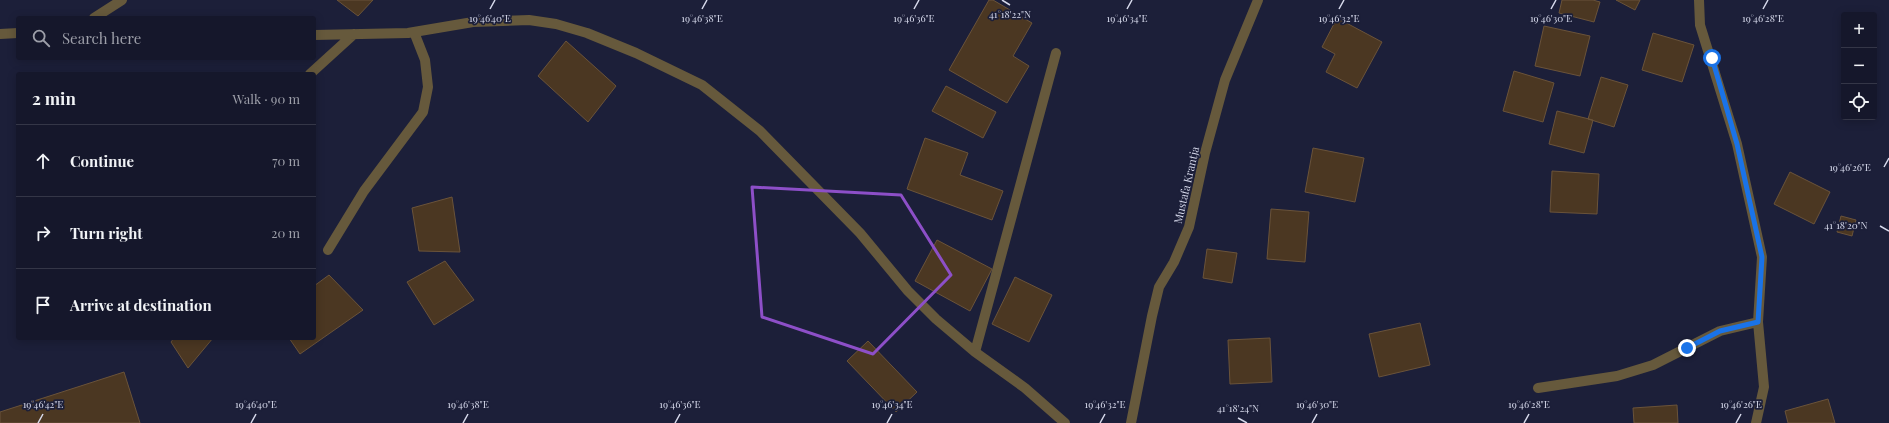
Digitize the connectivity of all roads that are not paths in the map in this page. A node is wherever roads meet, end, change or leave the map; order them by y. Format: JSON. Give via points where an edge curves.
{"nodes":[{"id":1,"x":122,"y":0,"type":"edge"},
{"id":2,"x":1258,"y":0,"type":"edge"},
{"id":3,"x":1699,"y":0,"type":"edge"},
{"id":4,"x":97,"y":16,"type":"edge"},
{"id":5,"x":16,"y":32,"type":"edge"},
{"id":6,"x":414,"y":32,"type":"junction"},
{"id":7,"x":0,"y":34,"type":"edge"},
{"id":8,"x":354,"y":34,"type":"junction"},
{"id":9,"x":316,"y":35,"type":"edge"},
{"id":10,"x":1056,"y":53,"type":"dead end"},
{"id":11,"x":312,"y":72,"type":"edge"},
{"id":12,"x":328,"y":250,"type":"dead end"},
{"id":13,"x":1758,"y":322,"type":"junction"},
{"id":14,"x":975,"y":352,"type":"junction"},
{"id":15,"x":1538,"y":388,"type":"dead end"},
{"id":16,"x":1065,"y":423,"type":"edge"},
{"id":17,"x":1131,"y":423,"type":"edge"},
{"id":18,"x":1756,"y":423,"type":"edge"}],
"edges":[{"from":1,"to":4,"type":"street"},
{"from":2,"to":17,"type":"street","name":"Mustafa Krantja","via":[[1225,80],[1205,153],[1189,227],[1174,262],[1159,287]]},
{"from":3,"to":13,"type":"street","via":[[1700,25],[1737,144],[1762,257]]},
{"from":5,"to":7,"type":"street"},
{"from":6,"to":8,"type":"street"},
{"from":6,"to":12,"type":"street","via":[[426,60],[428,87],[423,112],[364,191]]},
{"from":6,"to":14,"type":"street","via":[[473,22],[529,20],[556,24],[629,50],[702,85],[760,131],[860,233],[908,291]]},
{"from":8,"to":9,"type":"street"},
{"from":8,"to":11,"type":"street"},
{"from":10,"to":14,"type":"street"},
{"from":13,"to":15,"type":"street","via":[[1720,331],[1653,365],[1617,376]]},
{"from":13,"to":18,"type":"street","via":[[1764,387]]},
{"from":14,"to":16,"type":"street","via":[[1025,388]]}]}
